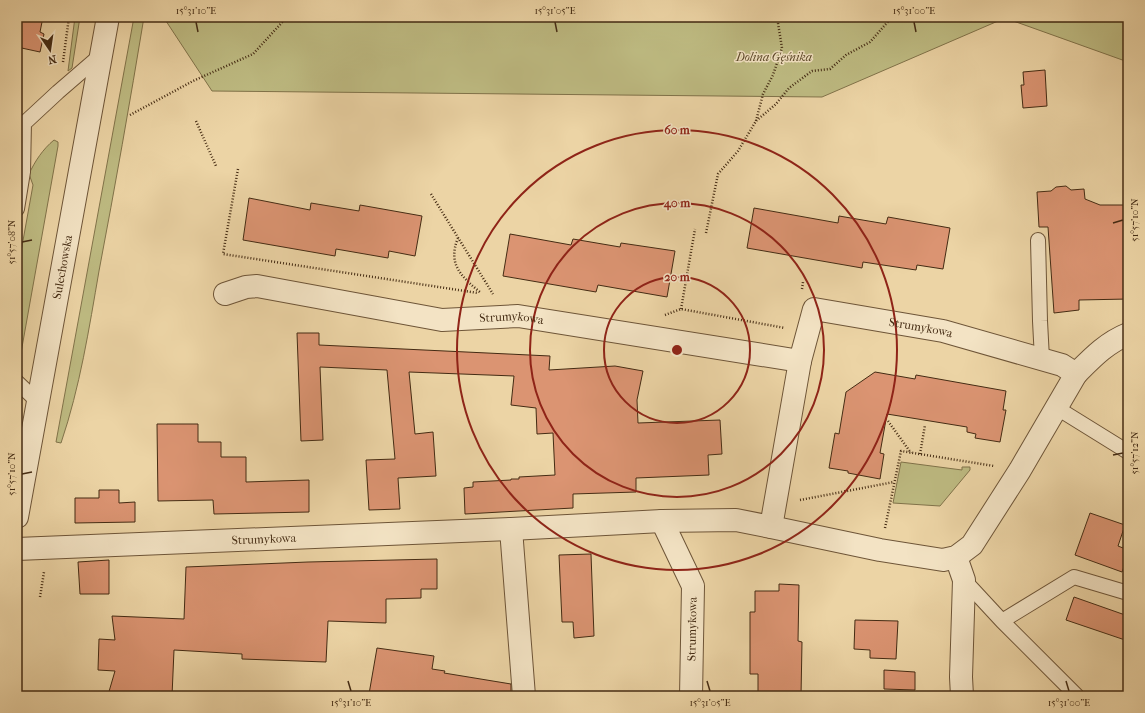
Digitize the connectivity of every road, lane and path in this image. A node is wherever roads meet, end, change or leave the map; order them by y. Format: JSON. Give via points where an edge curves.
{"nodes":[{"id":1,"x":69,"y":17,"type":"edge"},
{"id":2,"x":108,"y":17,"type":"edge"},
{"id":3,"x":287,"y":17,"type":"edge"},
{"id":4,"x":777,"y":17,"type":"edge"},
{"id":5,"x":892,"y":17,"type":"edge"},
{"id":6,"x":102,"y":54,"type":"junction"},
{"id":7,"x":58,"y":92,"type":"junction"},
{"id":8,"x":130,"y":115,"type":"dead end"},
{"id":9,"x":196,"y":120,"type":"dead end"},
{"id":10,"x":756,"y":122,"type":"junction"},
{"id":11,"x":21,"y":126,"type":"edge"},
{"id":12,"x":215,"y":166,"type":"dead end"},
{"id":13,"x":238,"y":169,"type":"dead end"},
{"id":14,"x":431,"y":194,"type":"dead end"},
{"id":15,"x":17,"y":209,"type":"edge"},
{"id":16,"x":695,"y":229,"type":"dead end"},
{"id":17,"x":706,"y":233,"type":"dead end"},
{"id":18,"x":458,"y":238,"type":"junction"},
{"id":19,"x":1038,"y":240,"type":"dead end"},
{"id":20,"x":803,"y":282,"type":"dead end"},
{"id":21,"x":481,"y":293,"type":"junction"},
{"id":22,"x":225,"y":294,"type":"dead end"},
{"id":23,"x":486,"y":294,"type":"dead end"},
{"id":24,"x":490,"y":295,"type":"dead end"},
{"id":25,"x":800,"y":296,"type":"dead end"},
{"id":26,"x":681,"y":309,"type":"junction"},
{"id":27,"x":659,"y":317,"type":"dead end"},
{"id":28,"x":787,"y":329,"type":"dead end"},
{"id":29,"x":1128,"y":334,"type":"edge"},
{"id":30,"x":1042,"y":360,"type":"junction"},
{"id":31,"x":800,"y":361,"type":"junction"},
{"id":32,"x":1076,"y":374,"type":"junction"},
{"id":33,"x":17,"y":382,"type":"edge"},
{"id":34,"x":38,"y":402,"type":"junction"},
{"id":35,"x":1057,"y":408,"type":"junction"},
{"id":36,"x":888,"y":421,"type":"dead end"},
{"id":37,"x":925,"y":425,"type":"dead end"},
{"id":38,"x":1128,"y":452,"type":"edge"},
{"id":39,"x":910,"y":453,"type":"junction"},
{"id":40,"x":920,"y":454,"type":"junction"},
{"id":41,"x":1020,"y":470,"type":"junction"},
{"id":42,"x":894,"y":482,"type":"junction"},
{"id":43,"x":775,"y":504,"type":"junction"},
{"id":44,"x":17,"y":517,"type":"edge"},
{"id":45,"x":662,"y":521,"type":"junction"},
{"id":46,"x":771,"y":527,"type":"junction"},
{"id":47,"x":511,"y":529,"type":"junction"},
{"id":48,"x":17,"y":549,"type":"edge"},
{"id":49,"x":880,"y":550,"type":"junction"},
{"id":50,"x":956,"y":557,"type":"junction"},
{"id":51,"x":45,"y":570,"type":"dead end"},
{"id":52,"x":964,"y":580,"type":"junction"},
{"id":53,"x":1128,"y":593,"type":"edge"},
{"id":54,"x":40,"y":597,"type":"dead end"},
{"id":55,"x":1002,"y":621,"type":"junction"},
{"id":56,"x":524,"y":696,"type":"edge"},
{"id":57,"x":691,"y":696,"type":"edge"},
{"id":58,"x":962,"y":696,"type":"edge"},
{"id":59,"x":1077,"y":696,"type":"edge"}],
"edges":[{"from":1,"to":7,"type":"path"},
{"from":2,"to":6,"type":"street","name":"Sulechowska"},
{"from":3,"to":8,"type":"path","via":[[253,54],[193,81]]},
{"from":4,"to":10,"type":"path","via":[[782,48],[763,94]]},
{"from":5,"to":10,"type":"path","via":[[870,42],[846,55],[830,69],[812,71],[789,88]]},
{"from":6,"to":7,"type":"lane"},
{"from":6,"to":34,"type":"street","name":"Sulechowska"},
{"from":7,"to":11,"type":"lane"},
{"from":9,"to":12,"type":"path"},
{"from":10,"to":17,"type":"path","via":[[738,151],[718,174]]},
{"from":11,"to":15,"type":"lane","via":[[23,172]]},
{"from":13,"to":21,"type":"path","via":[[223,254]]},
{"from":14,"to":18,"type":"path"},
{"from":16,"to":26,"type":"path"},
{"from":18,"to":21,"type":"path","via":[[455,245],[456,268],[464,279]]},
{"from":18,"to":24,"type":"path","via":[[493,295]]},
{"from":19,"to":30,"type":"lane"},
{"from":20,"to":25,"type":"path"},
{"from":21,"to":23,"type":"path"},
{"from":22,"to":31,"type":"street","name":"Strumykowa","via":[[246,286],[257,286],[442,320],[518,316]]},
{"from":26,"to":27,"type":"path"},
{"from":26,"to":28,"type":"path"},
{"from":29,"to":32,"type":"street","name":"Strumykowa","via":[[1113,341],[1096,354]]},
{"from":30,"to":31,"type":"street","name":"Strumykowa","via":[[943,331],[814,309]]},
{"from":30,"to":32,"type":"street","name":"Strumykowa","via":[[1062,365]]},
{"from":31,"to":43,"type":"street","name":"Strumykowa"},
{"from":32,"to":35,"type":"street","name":"Strumykowa"},
{"from":33,"to":34,"type":"lane"},
{"from":34,"to":44,"type":"street","name":"Sulechowska"},
{"from":35,"to":38,"type":"lane"},
{"from":35,"to":41,"type":"street","name":"Strumykowa"},
{"from":36,"to":39,"type":"path"},
{"from":37,"to":40,"type":"path"},
{"from":39,"to":40,"type":"path"},
{"from":39,"to":42,"type":"path","via":[[901,451]]},
{"from":40,"to":41,"type":"path"},
{"from":41,"to":50,"type":"street","name":"Strumykowa","via":[[972,546]]},
{"from":42,"to":43,"type":"path"},
{"from":42,"to":49,"type":"path"},
{"from":43,"to":46,"type":"street","name":"Strumykowa"},
{"from":45,"to":46,"type":"street","name":"Strumykowa","via":[[736,520]]},
{"from":45,"to":47,"type":"street","name":"Strumykowa"},
{"from":45,"to":57,"type":"street","name":"Strumykowa","via":[[693,586]]},
{"from":46,"to":49,"type":"street","name":"Strumykowa"},
{"from":47,"to":48,"type":"street","name":"Strumykowa"},
{"from":47,"to":56,"type":"street"},
{"from":49,"to":50,"type":"street","name":"Strumykowa","via":[[942,560]]},
{"from":50,"to":52,"type":"street"},
{"from":51,"to":54,"type":"path"},
{"from":52,"to":55,"type":"lane"},
{"from":52,"to":58,"type":"street"},
{"from":53,"to":55,"type":"lane","via":[[1074,577]]},
{"from":55,"to":59,"type":"lane"}]}
